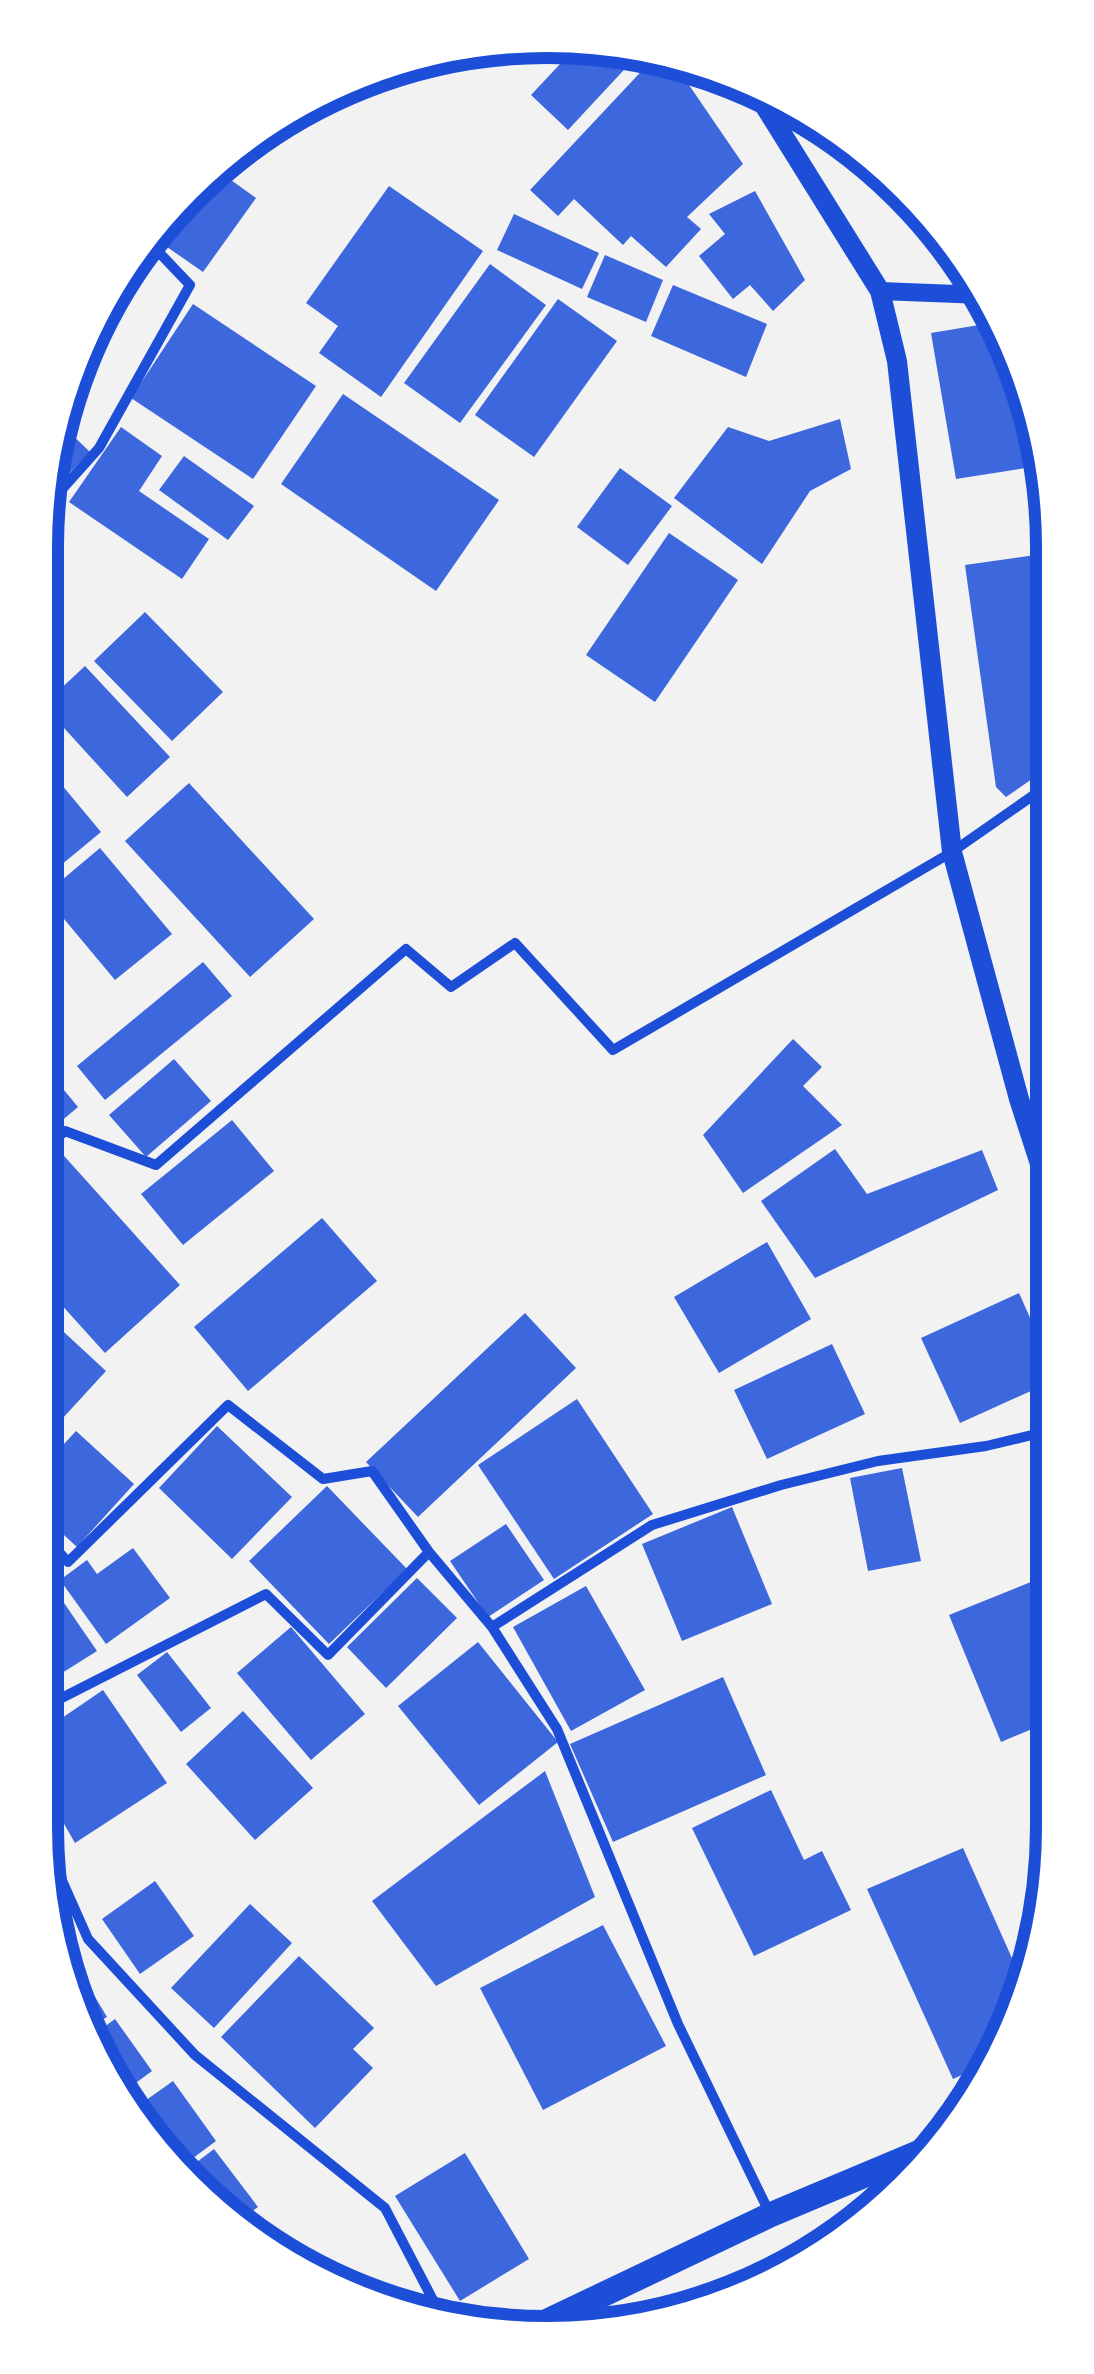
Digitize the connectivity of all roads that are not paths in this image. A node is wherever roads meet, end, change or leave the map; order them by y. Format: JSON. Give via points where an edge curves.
{"nodes":[{"id":1,"x":767,"y":110,"type":"edge"},
{"id":2,"x":158,"y":250,"type":"edge"},
{"id":3,"x":880,"y":291,"type":"junction"},
{"id":4,"x":966,"y":294,"type":"edge"},
{"id":5,"x":61,"y":490,"type":"edge"},
{"id":6,"x":1036,"y":793,"type":"edge"},
{"id":7,"x":952,"y":852,"type":"junction"},
{"id":8,"x":58,"y":1137,"type":"edge"},
{"id":9,"x":1036,"y":1152,"type":"edge"},
{"id":10,"x":1036,"y":1434,"type":"edge"},
{"id":11,"x":58,"y":1551,"type":"edge"},
{"id":12,"x":428,"y":1552,"type":"junction"},
{"id":13,"x":492,"y":1626,"type":"junction"},
{"id":14,"x":58,"y":1699,"type":"edge"},
{"id":15,"x":61,"y":1878,"type":"edge"},
{"id":16,"x":909,"y":2157,"type":"edge"},
{"id":17,"x":770,"y":2214,"type":"junction"},
{"id":18,"x":435,"y":2303,"type":"edge"},
{"id":19,"x":559,"y":2316,"type":"edge"}],
"edges":[{"from":1,"to":3,"type":"main road"},
{"from":2,"to":5,"type":"street","via":[[190,285],[99,448]]},
{"from":3,"to":4,"type":"street"},
{"from":3,"to":7,"type":"main road","via":[[897,361]]},
{"from":6,"to":7,"type":"street"},
{"from":7,"to":8,"type":"street","via":[[613,1050],[515,943],[451,986],[406,948],[156,1165],[65,1131]]},
{"from":7,"to":9,"type":"main road"},
{"from":10,"to":13,"type":"street","via":[[878,1461],[652,1524]]},
{"from":11,"to":12,"type":"street","via":[[68,1562],[228,1405],[323,1480],[372,1471]]},
{"from":12,"to":13,"type":"street"},
{"from":12,"to":14,"type":"street","via":[[328,1655],[266,1594]]},
{"from":13,"to":17,"type":"street","via":[[556,1729],[678,2024]]},
{"from":15,"to":18,"type":"street","via":[[88,1939],[195,2055],[385,2208]]},
{"from":16,"to":17,"type":"main road"},
{"from":17,"to":19,"type":"main road"}]}
